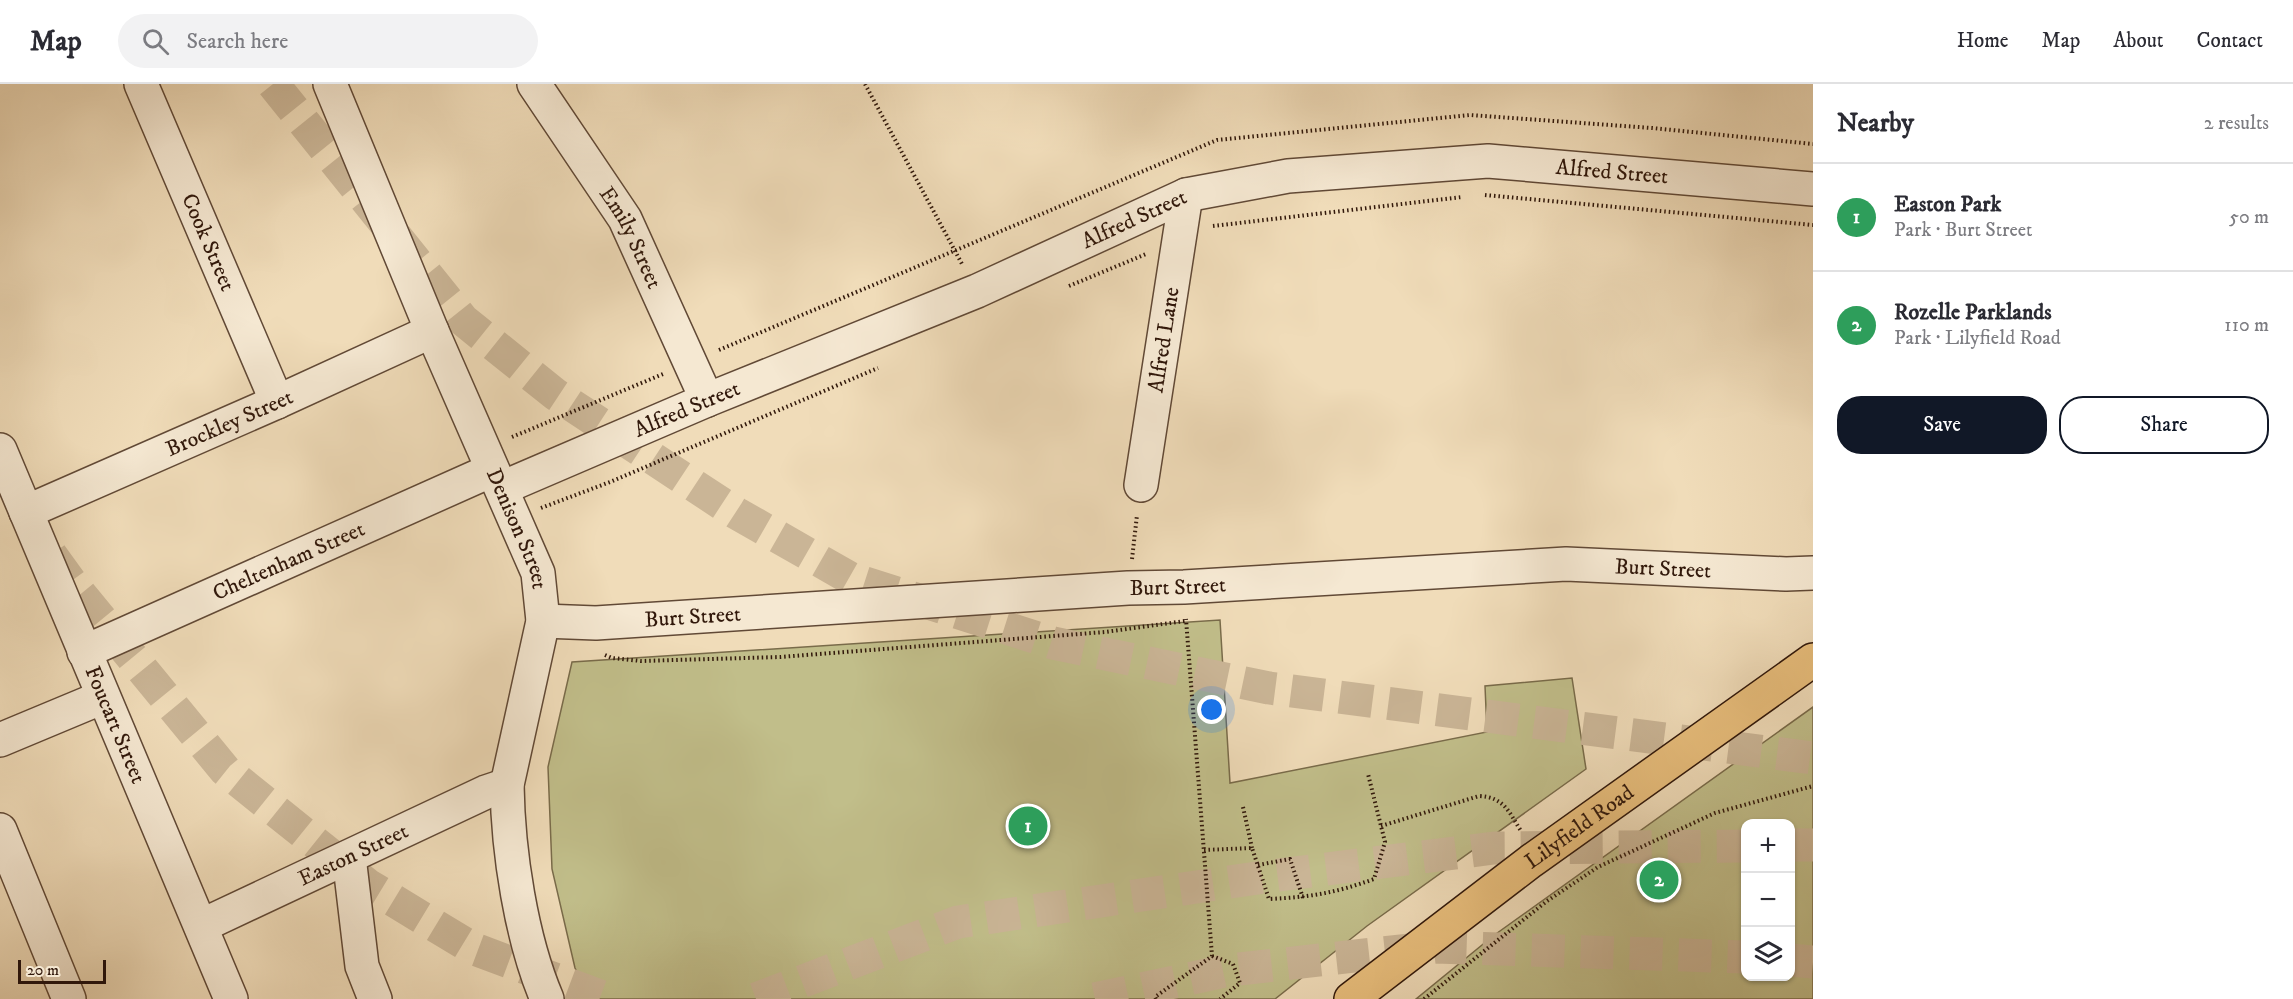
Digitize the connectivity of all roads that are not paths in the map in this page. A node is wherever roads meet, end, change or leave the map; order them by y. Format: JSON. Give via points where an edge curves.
{"nodes":[{"id":1,"x":141,"y":84,"type":"edge"},
{"id":2,"x":330,"y":84,"type":"edge"},
{"id":3,"x":534,"y":84,"type":"edge"},
{"id":4,"x":1813,"y":189,"type":"edge"},
{"id":5,"x":1186,"y":195,"type":"junction"},
{"id":6,"x":432,"y":331,"type":"junction"},
{"id":7,"x":707,"y":400,"type":"junction"},
{"id":8,"x":278,"y":402,"type":"junction"},
{"id":9,"x":0,"y":450,"type":"edge"},
{"id":10,"x":497,"y":479,"type":"junction"},
{"id":11,"x":1141,"y":485,"type":"road end"},
{"id":12,"x":26,"y":512,"type":"junction"},
{"id":13,"x":1813,"y":573,"type":"edge"},
{"id":14,"x":543,"y":621,"type":"junction"},
{"id":15,"x":84,"y":652,"type":"junction"},
{"id":16,"x":1813,"y":660,"type":"edge"},
{"id":17,"x":103,"y":697,"type":"junction"},
{"id":18,"x":0,"y":740,"type":"edge"},
{"id":19,"x":507,"y":785,"type":"junction"},
{"id":20,"x":0,"y":830,"type":"edge"},
{"id":21,"x":349,"y":857,"type":"junction"},
{"id":22,"x":201,"y":926,"type":"junction"},
{"id":23,"x":69,"y":999,"type":"edge"},
{"id":24,"x":231,"y":999,"type":"edge"},
{"id":25,"x":375,"y":999,"type":"edge"},
{"id":26,"x":547,"y":999,"type":"edge"},
{"id":27,"x":1351,"y":999,"type":"edge"}],
"edges":[{"from":1,"to":8,"type":"street","name":"Cook Street"},
{"from":2,"to":6,"type":"street","name":"Denison Street"},
{"from":3,"to":7,"type":"street","name":"Emily Street","via":[[625,219]]},
{"from":4,"to":5,"type":"street","name":"Alfred Street","via":[[1488,161],[1288,176]]},
{"from":5,"to":7,"type":"street","name":"Alfred Street","via":[[977,291]]},
{"from":5,"to":11,"type":"street","name":"Alfred Lane"},
{"from":6,"to":8,"type":"street","name":"Brockley Street"},
{"from":6,"to":10,"type":"street","name":"Denison Street"},
{"from":7,"to":10,"type":"street","name":"Alfred Street"},
{"from":8,"to":12,"type":"street","name":"Brockley Street"},
{"from":9,"to":12,"type":"street","name":"Foucart Street"},
{"from":10,"to":14,"type":"street","name":"Denison Street","via":[[538,573]]},
{"from":10,"to":15,"type":"street","name":"Cheltenham Street"},
{"from":12,"to":15,"type":"street","name":"Foucart Street"},
{"from":13,"to":14,"type":"street","name":"Burt Street","via":[[1566,564],[596,623]]},
{"from":14,"to":19,"type":"street","name":"Denison Street"},
{"from":15,"to":17,"type":"street","name":"Foucart Street"},
{"from":16,"to":27,"type":"main road","name":"Lilyfield Road","via":[[1537,856]]},
{"from":17,"to":18,"type":"street"},
{"from":17,"to":22,"type":"street","name":"Foucart Street"},
{"from":19,"to":21,"type":"street","name":"Easton Street"},
{"from":19,"to":26,"type":"street","name":"Denison Street","via":[[517,882],[534,968]]},
{"from":20,"to":23,"type":"street"},
{"from":21,"to":22,"type":"street","name":"Easton Street"},
{"from":21,"to":25,"type":"street","via":[[362,966]]},
{"from":22,"to":24,"type":"street","name":"Foucart Street"}]}
